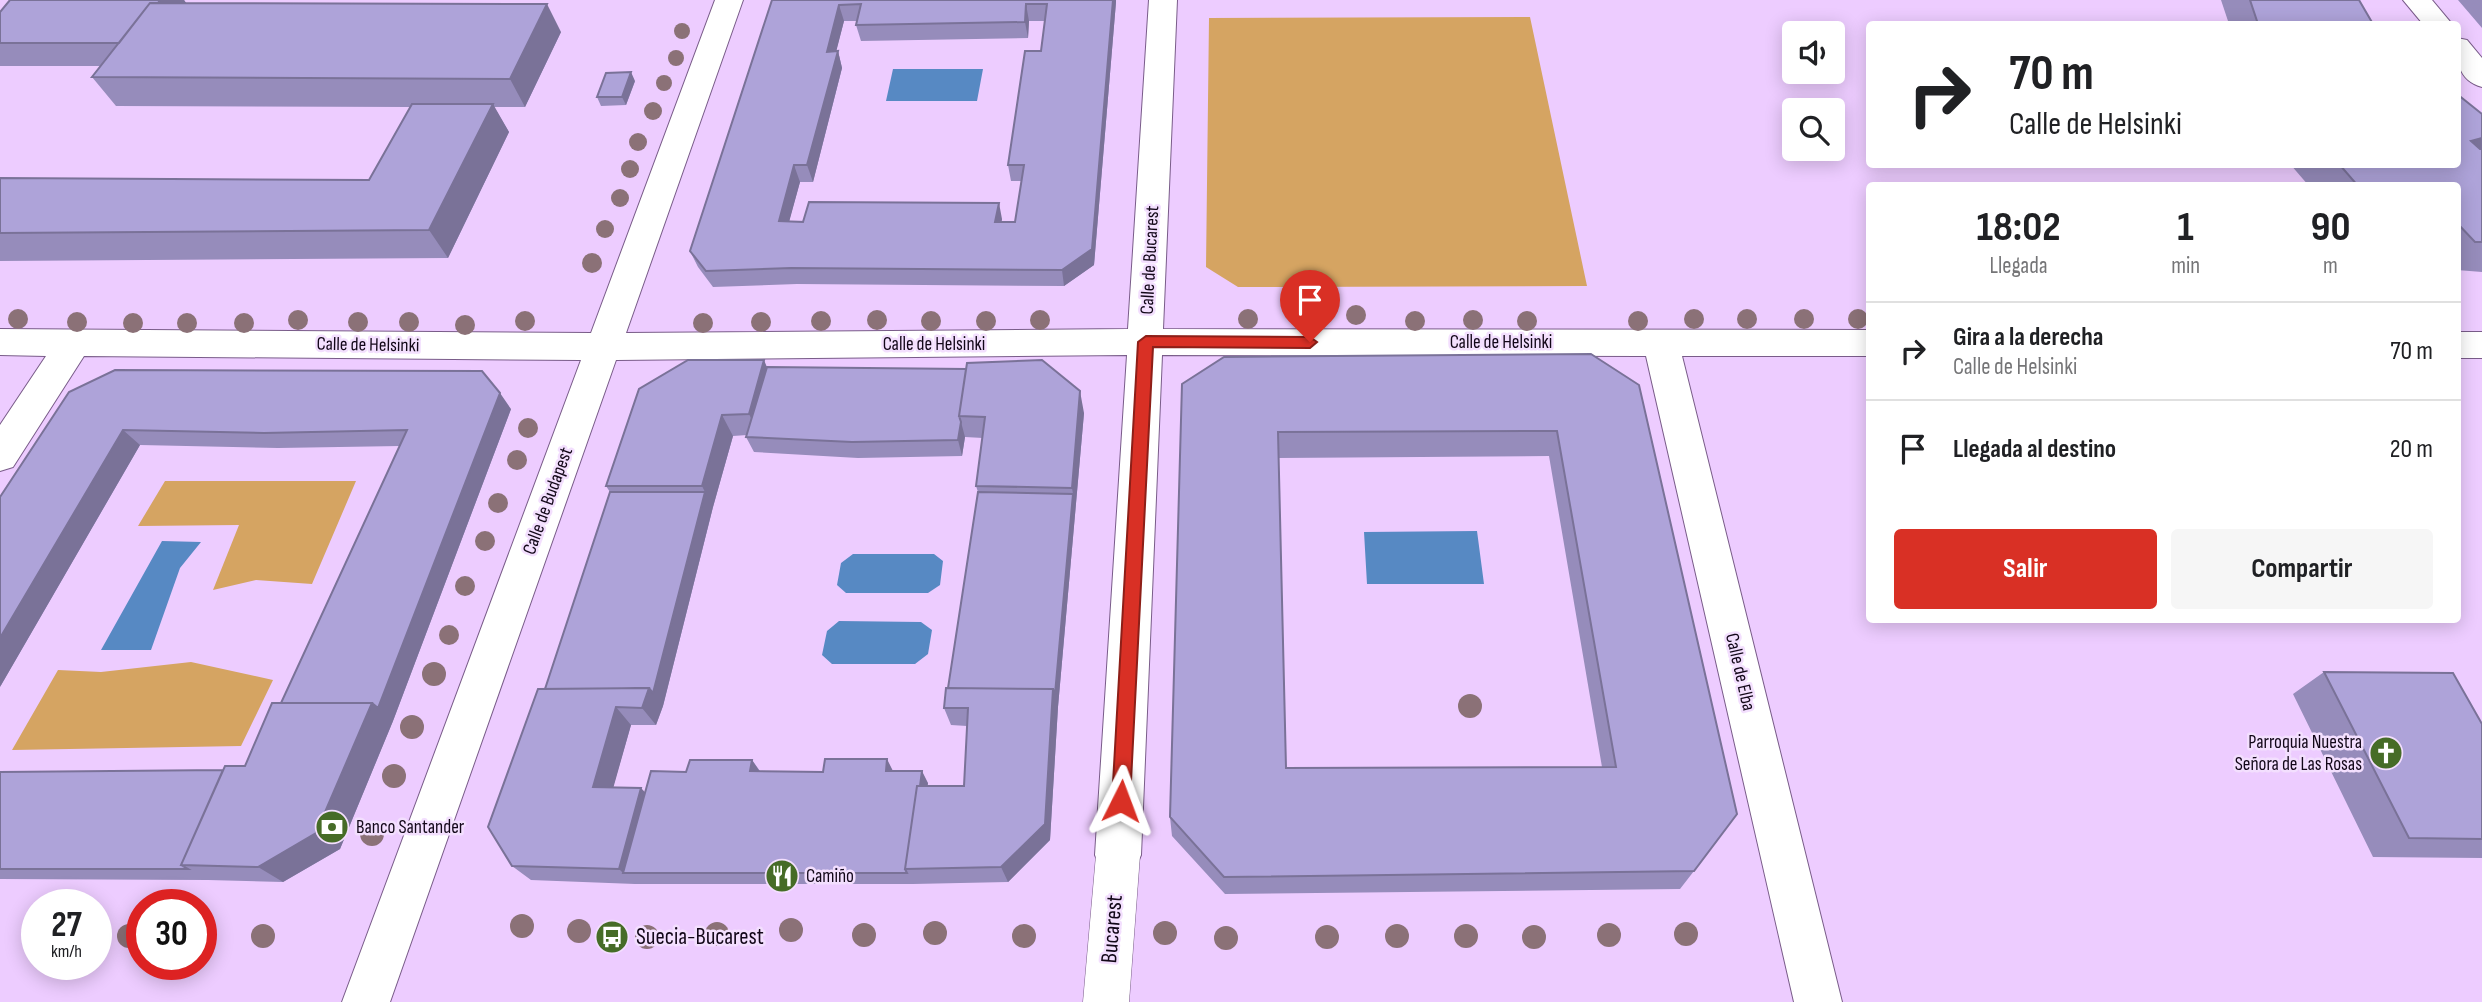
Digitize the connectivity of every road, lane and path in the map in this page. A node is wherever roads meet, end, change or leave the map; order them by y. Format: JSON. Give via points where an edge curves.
{"nodes":[{"id":1,"x":729,"y":0,"type":"edge"},
{"id":2,"x":1163,"y":0,"type":"edge"},
{"id":3,"x":2417,"y":0,"type":"edge"},
{"id":4,"x":2435,"y":21,"type":"edge"},
{"id":5,"x":2461,"y":52,"type":"edge"},
{"id":6,"x":2482,"y":77,"type":"edge"},
{"id":7,"x":75,"y":341,"type":"junction"},
{"id":8,"x":0,"y":342,"type":"edge"},
{"id":9,"x":1146,"y":342,"type":"junction"},
{"id":10,"x":1661,"y":343,"type":"junction"},
{"id":11,"x":1866,"y":343,"type":"edge"},
{"id":12,"x":2461,"y":345,"type":"edge"},
{"id":13,"x":2482,"y":345,"type":"edge"},
{"id":14,"x":603,"y":347,"type":"junction"},
{"id":15,"x":0,"y":456,"type":"edge"},
{"id":16,"x":1118,"y":855,"type":"joint"},
{"id":17,"x":366,"y":1002,"type":"edge"},
{"id":18,"x":1106,"y":1002,"type":"edge"},
{"id":19,"x":1818,"y":1002,"type":"edge"}],
"edges":[{"from":1,"to":14,"type":"street","name":"Calle de Budapest"},
{"from":2,"to":9,"type":"street","name":"Calle de Bucarest"},
{"from":3,"to":4,"type":"street"},
{"from":5,"to":6,"type":"street"},
{"from":7,"to":8,"type":"street","name":"Calle de Helsinki"},
{"from":7,"to":14,"type":"street","name":"Calle de Helsinki"},
{"from":7,"to":15,"type":"street"},
{"from":9,"to":10,"type":"street","name":"Calle de Helsinki"},
{"from":9,"to":14,"type":"street","name":"Calle de Helsinki"},
{"from":9,"to":16,"type":"street","name":"Calle de Bucarest"},
{"from":10,"to":11,"type":"street","name":"Calle de Helsinki"},
{"from":10,"to":19,"type":"street","name":"Calle de Elba"},
{"from":12,"to":13,"type":"street"},
{"from":14,"to":17,"type":"street","name":"Calle de Budapest"},
{"from":16,"to":18,"type":"street","name":"Bucarest"}]}
